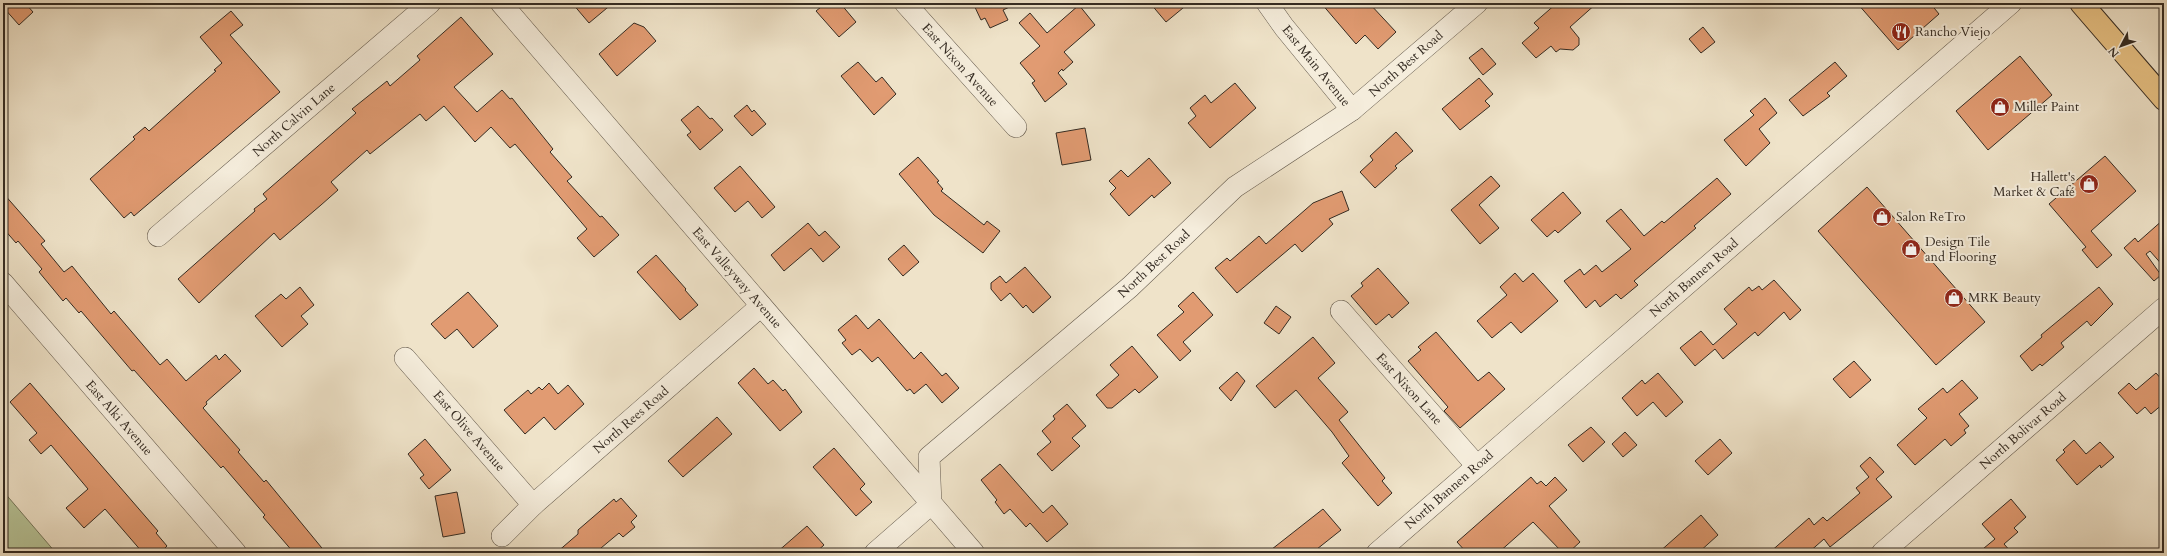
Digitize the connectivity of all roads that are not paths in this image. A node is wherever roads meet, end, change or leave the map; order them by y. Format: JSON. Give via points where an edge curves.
{"nodes":[{"id":1,"x":430,"y":3,"type":"edge"},
{"id":2,"x":501,"y":3,"type":"edge"},
{"id":3,"x":905,"y":3,"type":"edge"},
{"id":4,"x":1267,"y":3,"type":"edge"},
{"id":5,"x":1476,"y":3,"type":"edge"},
{"id":6,"x":2011,"y":3,"type":"edge"},
{"id":7,"x":2081,"y":3,"type":"edge"},
{"id":8,"x":2164,"y":99,"type":"edge"},
{"id":9,"x":1352,"y":110,"type":"junction"},
{"id":10,"x":1016,"y":127,"type":"dead end"},
{"id":11,"x":158,"y":236,"type":"dead end"},
{"id":12,"x":3,"y":283,"type":"edge"},
{"id":13,"x":761,"y":306,"type":"junction"},
{"id":14,"x":2164,"y":308,"type":"edge"},
{"id":15,"x":1340,"y":311,"type":"dead end"},
{"id":16,"x":405,"y":358,"type":"dead end"},
{"id":17,"x":1477,"y":466,"type":"junction"},
{"id":18,"x":931,"y":504,"type":"junction"},
{"id":19,"x":533,"y":505,"type":"junction"},
{"id":20,"x":502,"y":536,"type":"dead end"},
{"id":21,"x":236,"y":553,"type":"edge"},
{"id":22,"x":875,"y":553,"type":"edge"},
{"id":23,"x":974,"y":553,"type":"edge"},
{"id":24,"x":1377,"y":553,"type":"edge"},
{"id":25,"x":1882,"y":553,"type":"edge"}],
"edges":[{"from":1,"to":11,"type":"street","name":"North Calvin Lane"},
{"from":2,"to":13,"type":"street","name":"East Valleyway Avenue"},
{"from":3,"to":10,"type":"street","name":"East Nixon Avenue"},
{"from":4,"to":9,"type":"street","name":"East Main Avenue"},
{"from":5,"to":9,"type":"street","name":"North Best Road"},
{"from":6,"to":17,"type":"street","name":"North Bannen Road"},
{"from":7,"to":8,"type":"main road"},
{"from":9,"to":18,"type":"street","name":"North Best Road","via":[[1236,187],[1130,288],[929,457]]},
{"from":12,"to":21,"type":"street","name":"East Alki Avenue"},
{"from":13,"to":18,"type":"street","name":"East Valleyway Avenue"},
{"from":13,"to":19,"type":"street","name":"North Rees Road"},
{"from":14,"to":25,"type":"street","name":"North Bolivar Road"},
{"from":15,"to":17,"type":"street","name":"East Nixon Lane"},
{"from":16,"to":19,"type":"street","name":"East Olive Avenue"},
{"from":17,"to":24,"type":"street","name":"North Bannen Road"},
{"from":18,"to":22,"type":"street"},
{"from":18,"to":23,"type":"street","name":"East Valleyway Avenue"},
{"from":19,"to":20,"type":"street","name":"North Rees Road"}]}
